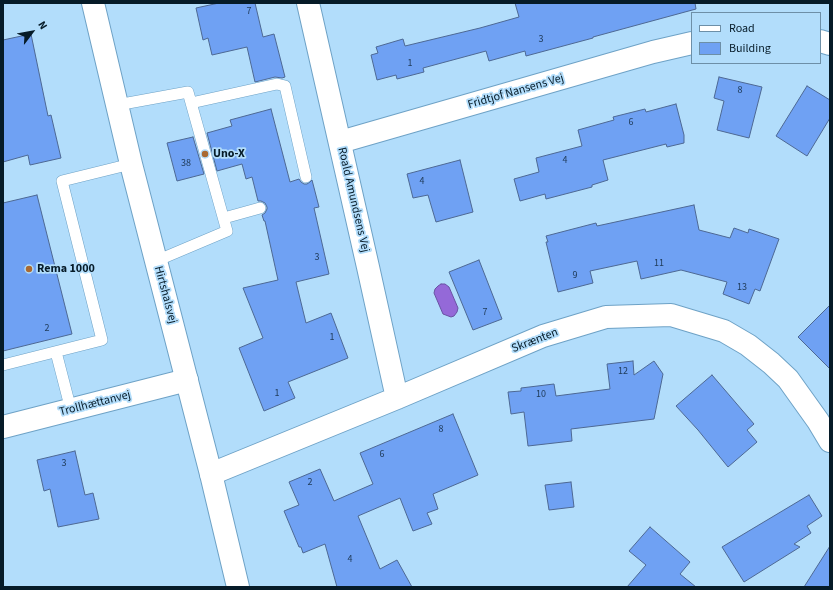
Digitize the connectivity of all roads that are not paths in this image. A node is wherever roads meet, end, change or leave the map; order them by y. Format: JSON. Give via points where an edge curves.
{"nodes":[{"id":1,"x":93,"y":3,"type":"edge"},
{"id":2,"x":308,"y":3,"type":"edge"},
{"id":3,"x":691,"y":43,"type":"edge"},
{"id":4,"x":191,"y":102,"type":"junction"},
{"id":5,"x":117,"y":105,"type":"junction"},
{"id":6,"x":340,"y":142,"type":"junction"},
{"id":7,"x":130,"y":164,"type":"junction"},
{"id":8,"x":306,"y":177,"type":"dead end"},
{"id":9,"x":260,"y":208,"type":"dead end"},
{"id":10,"x":224,"y":218,"type":"junction"},
{"id":11,"x":156,"y":261,"type":"junction"},
{"id":12,"x":56,"y":352,"type":"junction"},
{"id":13,"x":3,"y":365,"type":"edge"},
{"id":14,"x":187,"y":380,"type":"junction"},
{"id":15,"x":397,"y":398,"type":"junction"},
{"id":16,"x":71,"y":410,"type":"junction"},
{"id":17,"x":3,"y":427,"type":"edge"},
{"id":18,"x":830,"y":441,"type":"edge"},
{"id":19,"x":211,"y":474,"type":"junction"},
{"id":20,"x":238,"y":587,"type":"edge"}],
"edges":[{"from":1,"to":5,"type":"street","name":"Hirtshalsvej"},
{"from":2,"to":6,"type":"street","name":"Roald Amundsens Vej"},
{"from":3,"to":6,"type":"street","name":"Fridtjof Nansens Vej"},
{"from":4,"to":5,"type":"lane","via":[[188,92]]},
{"from":4,"to":8,"type":"lane","via":[[277,84],[285,86]]},
{"from":4,"to":10,"type":"lane"},
{"from":5,"to":7,"type":"street","name":"Hirtshalsvej"},
{"from":6,"to":15,"type":"street","name":"Roald Amundsens Vej"},
{"from":7,"to":11,"type":"street","name":"Hirtshalsvej"},
{"from":7,"to":12,"type":"lane","via":[[62,181],[102,340]]},
{"from":9,"to":10,"type":"lane"},
{"from":10,"to":11,"type":"lane","via":[[227,231]]},
{"from":11,"to":14,"type":"street","name":"Hirtshalsvej"},
{"from":12,"to":13,"type":"lane"},
{"from":12,"to":16,"type":"lane"},
{"from":14,"to":16,"type":"street","name":"Trollhættanvej"},
{"from":14,"to":19,"type":"street","name":"Hirtshalsvej"},
{"from":15,"to":18,"type":"street","name":"Skrænten","via":[[543,336],[606,317],[671,315],[724,331],[765,358],[788,379]]},
{"from":15,"to":19,"type":"street","name":"Skrænten"},
{"from":16,"to":17,"type":"street","name":"Trollhættanvej"},
{"from":19,"to":20,"type":"street","name":"Hirtshalsvej"}]}
